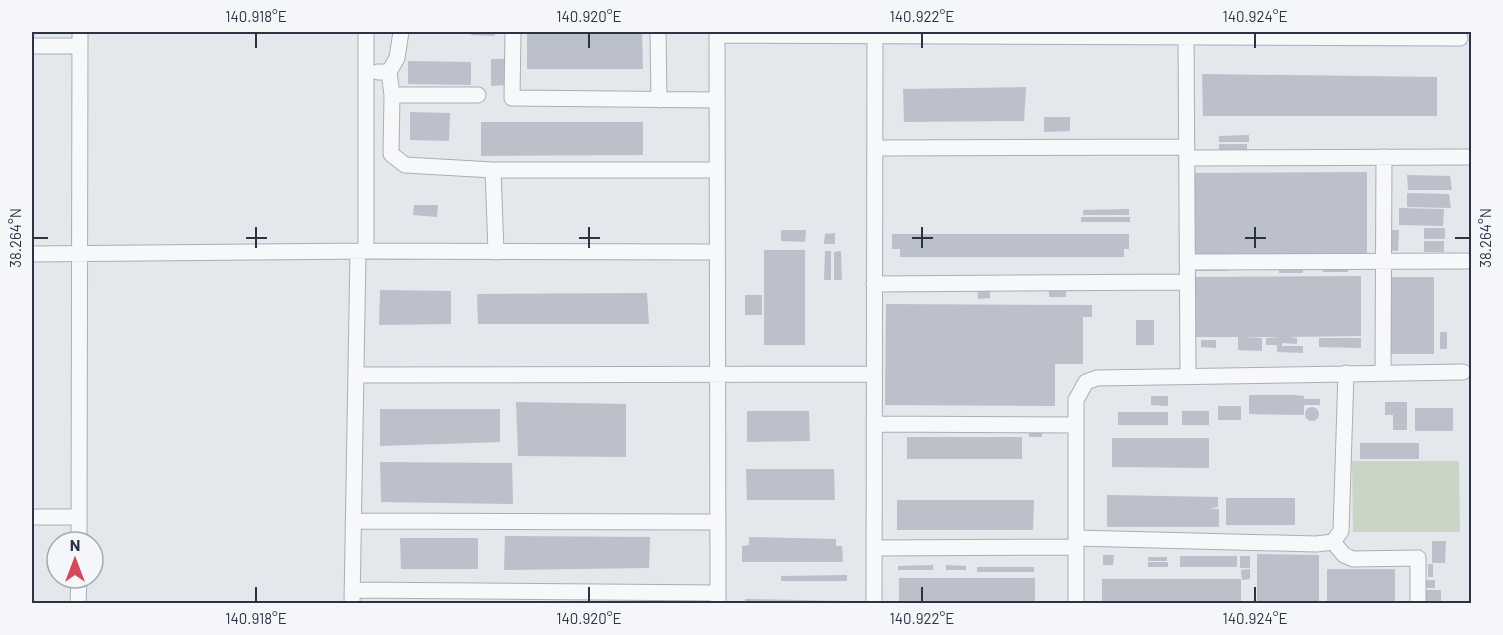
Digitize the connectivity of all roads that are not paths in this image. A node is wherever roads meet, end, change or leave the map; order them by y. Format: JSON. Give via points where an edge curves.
{"nodes":[{"id":1,"x":366,"y":32,"type":"edge"},
{"id":2,"x":400,"y":32,"type":"edge"},
{"id":3,"x":513,"y":32,"type":"edge"},
{"id":4,"x":658,"y":32,"type":"edge"},
{"id":5,"x":717,"y":33,"type":"edge"},
{"id":6,"x":875,"y":34,"type":"edge"},
{"id":7,"x":1186,"y":34,"type":"edge"},
{"id":8,"x":1461,"y":38,"type":"dead end"},
{"id":9,"x":80,"y":39,"type":"edge"},
{"id":10,"x":32,"y":46,"type":"edge"},
{"id":11,"x":366,"y":72,"type":"junction"},
{"id":12,"x":389,"y":72,"type":"junction"},
{"id":13,"x":392,"y":95,"type":"junction"},
{"id":14,"x":478,"y":95,"type":"dead end"},
{"id":15,"x":659,"y":100,"type":"junction"},
{"id":16,"x":717,"y":100,"type":"junction"},
{"id":17,"x":875,"y":148,"type":"junction"},
{"id":18,"x":1186,"y":153,"type":"junction"},
{"id":19,"x":1384,"y":157,"type":"junction"},
{"id":20,"x":1468,"y":157,"type":"dead end"},
{"id":21,"x":492,"y":170,"type":"junction"},
{"id":22,"x":717,"y":170,"type":"junction"},
{"id":23,"x":362,"y":251,"type":"junction"},
{"id":24,"x":496,"y":252,"type":"junction"},
{"id":25,"x":717,"y":252,"type":"junction"},
{"id":26,"x":32,"y":254,"type":"edge"},
{"id":27,"x":80,"y":254,"type":"junction"},
{"id":28,"x":1383,"y":261,"type":"junction"},
{"id":29,"x":1466,"y":261,"type":"dead end"},
{"id":30,"x":1187,"y":262,"type":"junction"},
{"id":31,"x":1187,"y":282,"type":"junction"},
{"id":32,"x":874,"y":284,"type":"junction"},
{"id":33,"x":1383,"y":372,"type":"junction"},
{"id":34,"x":1463,"y":372,"type":"dead end"},
{"id":35,"x":1346,"y":373,"type":"junction"},
{"id":36,"x":874,"y":374,"type":"junction"},
{"id":37,"x":356,"y":375,"type":"junction"},
{"id":38,"x":716,"y":375,"type":"junction"},
{"id":39,"x":1188,"y":375,"type":"junction"},
{"id":40,"x":874,"y":424,"type":"junction"},
{"id":41,"x":1076,"y":425,"type":"junction"},
{"id":42,"x":32,"y":517,"type":"edge"},
{"id":43,"x":79,"y":517,"type":"junction"},
{"id":44,"x":353,"y":521,"type":"junction"},
{"id":45,"x":718,"y":522,"type":"junction"},
{"id":46,"x":79,"y":530,"type":"edge"},
{"id":47,"x":1076,"y":542,"type":"junction"},
{"id":48,"x":1334,"y":542,"type":"junction"},
{"id":49,"x":874,"y":548,"type":"junction"},
{"id":50,"x":352,"y":597,"type":"edge"},
{"id":51,"x":718,"y":598,"type":"edge"},
{"id":52,"x":874,"y":603,"type":"edge"},
{"id":53,"x":1076,"y":603,"type":"edge"},
{"id":54,"x":1418,"y":603,"type":"edge"}],
"edges":[{"from":1,"to":11,"type":"lane"},
{"from":2,"to":12,"type":"lane","via":[[397,58]]},
{"from":3,"to":15,"type":"lane","via":[[512,98]]},
{"from":4,"to":15,"type":"lane"},
{"from":5,"to":6,"type":"lane"},
{"from":5,"to":16,"type":"lane"},
{"from":6,"to":7,"type":"lane"},
{"from":6,"to":17,"type":"lane"},
{"from":7,"to":8,"type":"lane"},
{"from":7,"to":18,"type":"lane"},
{"from":9,"to":10,"type":"lane"},
{"from":9,"to":27,"type":"lane"},
{"from":11,"to":12,"type":"lane"},
{"from":11,"to":23,"type":"lane"},
{"from":12,"to":13,"type":"lane"},
{"from":13,"to":14,"type":"lane"},
{"from":13,"to":21,"type":"lane","via":[[391,154],[405,165]]},
{"from":15,"to":16,"type":"lane"},
{"from":16,"to":22,"type":"lane"},
{"from":17,"to":18,"type":"lane"},
{"from":17,"to":32,"type":"lane"},
{"from":18,"to":19,"type":"lane"},
{"from":18,"to":30,"type":"lane"},
{"from":19,"to":20,"type":"lane"},
{"from":19,"to":28,"type":"lane"},
{"from":21,"to":22,"type":"lane"},
{"from":21,"to":24,"type":"lane"},
{"from":22,"to":25,"type":"lane"},
{"from":23,"to":24,"type":"lane"},
{"from":23,"to":27,"type":"lane"},
{"from":23,"to":37,"type":"lane"},
{"from":24,"to":25,"type":"lane"},
{"from":25,"to":38,"type":"lane"},
{"from":26,"to":27,"type":"lane"},
{"from":27,"to":43,"type":"lane"},
{"from":28,"to":29,"type":"lane"},
{"from":28,"to":30,"type":"lane"},
{"from":28,"to":33,"type":"lane"},
{"from":30,"to":31,"type":"lane"},
{"from":31,"to":32,"type":"lane"},
{"from":31,"to":39,"type":"lane"},
{"from":32,"to":36,"type":"lane"},
{"from":33,"to":34,"type":"lane"},
{"from":33,"to":35,"type":"lane"},
{"from":35,"to":39,"type":"lane"},
{"from":35,"to":48,"type":"lane","via":[[1341,531]]},
{"from":36,"to":38,"type":"lane"},
{"from":36,"to":40,"type":"lane"},
{"from":37,"to":38,"type":"lane"},
{"from":37,"to":44,"type":"lane"},
{"from":38,"to":45,"type":"lane"},
{"from":39,"to":41,"type":"lane","via":[[1097,378],[1086,382],[1076,400]]},
{"from":40,"to":41,"type":"lane"},
{"from":40,"to":49,"type":"lane"},
{"from":41,"to":47,"type":"lane"},
{"from":42,"to":43,"type":"lane"},
{"from":43,"to":46,"type":"lane"},
{"from":44,"to":45,"type":"lane"},
{"from":44,"to":50,"type":"lane"},
{"from":45,"to":51,"type":"lane"},
{"from":47,"to":48,"type":"lane"},
{"from":47,"to":49,"type":"lane"},
{"from":47,"to":53,"type":"lane"},
{"from":48,"to":54,"type":"lane","via":[[1344,555],[1353,559],[1418,558]]},
{"from":49,"to":52,"type":"lane"},
{"from":50,"to":51,"type":"lane"}]}
